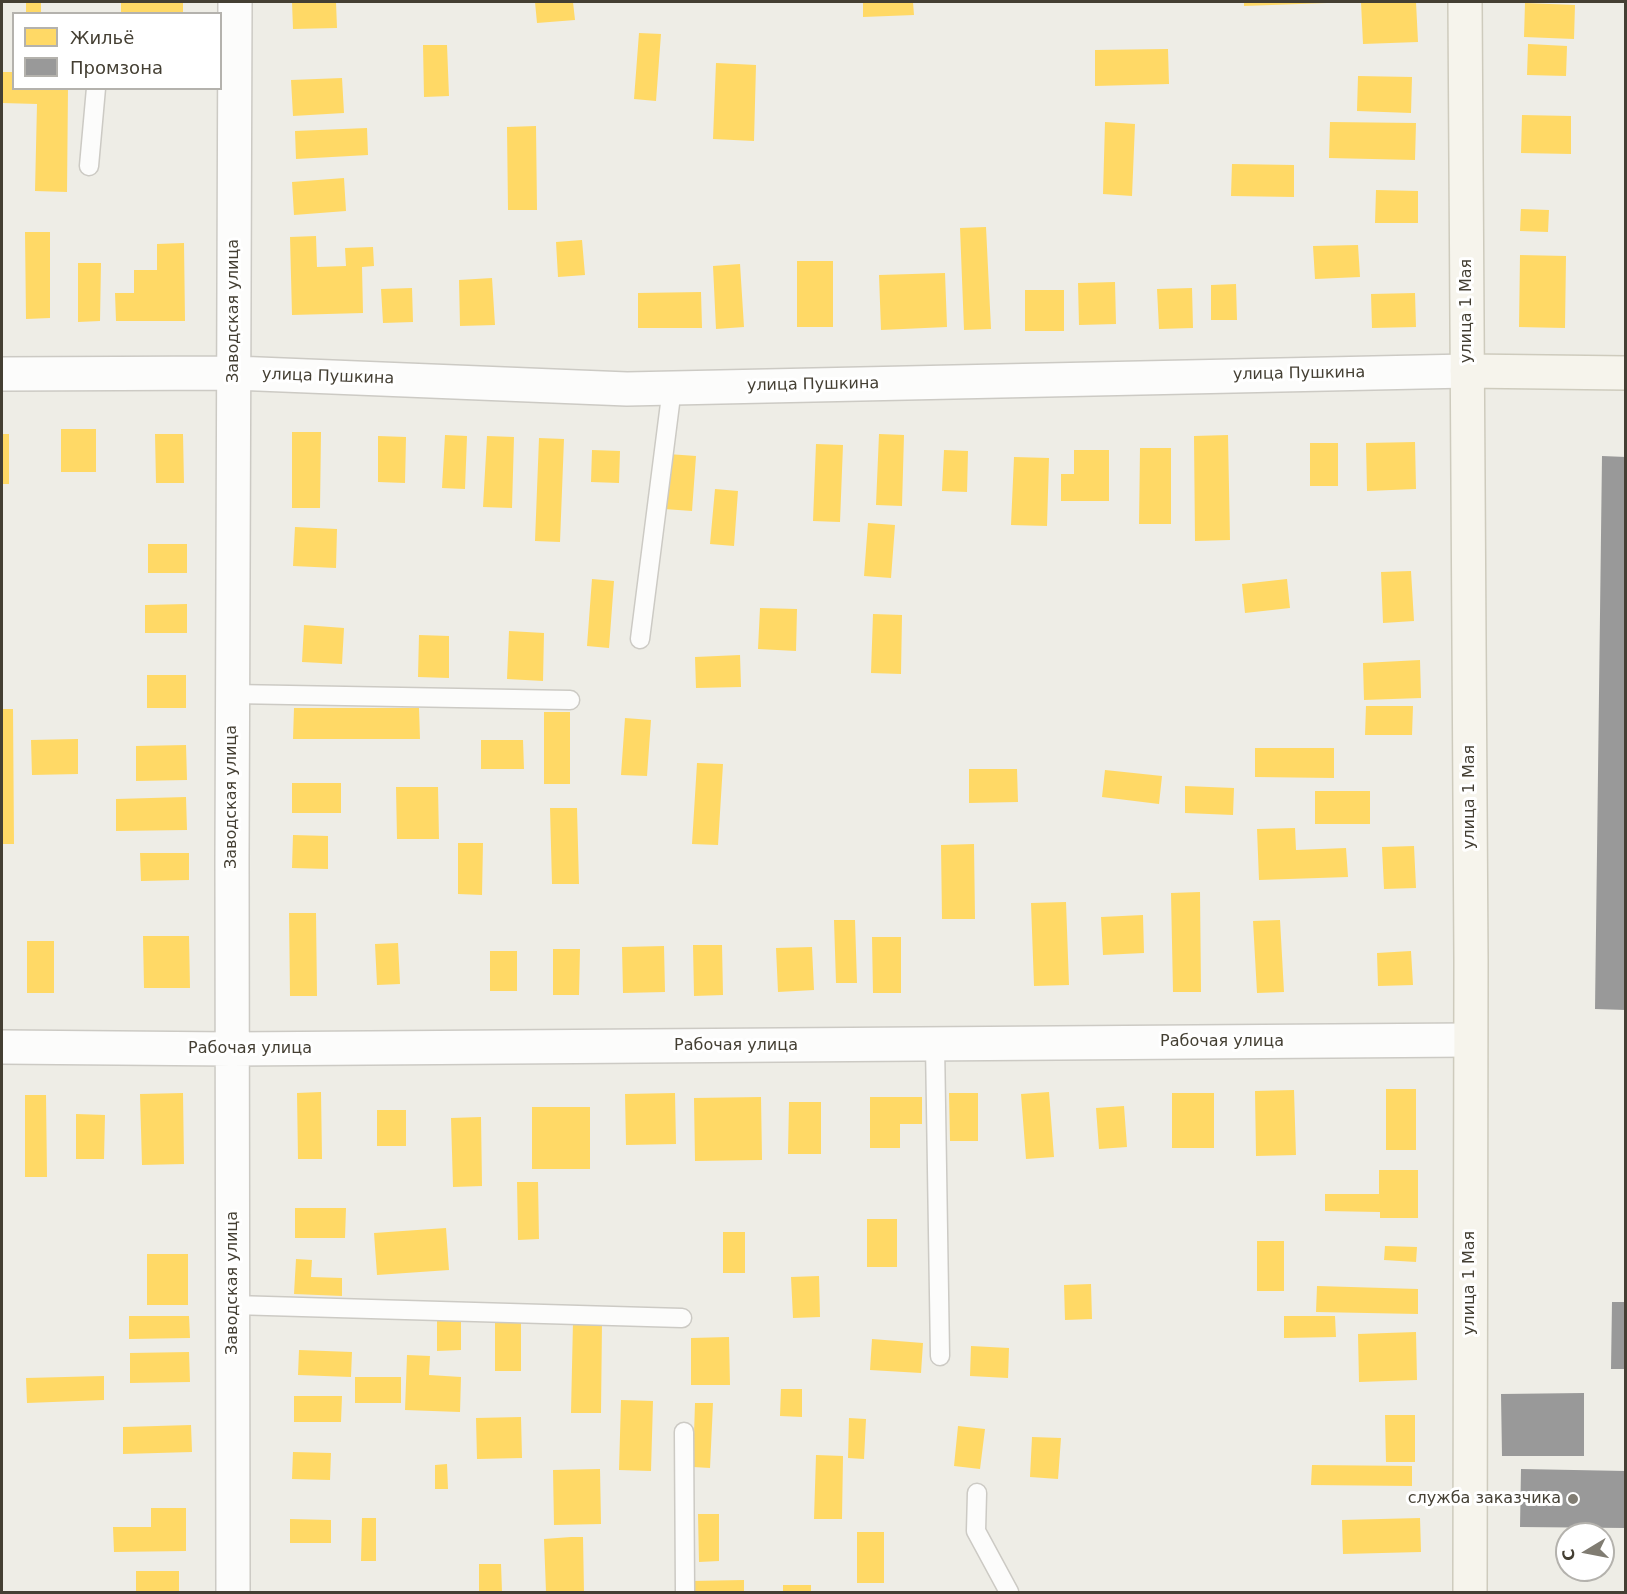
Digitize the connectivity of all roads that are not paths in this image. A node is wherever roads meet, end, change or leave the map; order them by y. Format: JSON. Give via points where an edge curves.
{"nodes":[{"id":1,"x":235,"y":2,"type":"edge"},
{"id":2,"x":1465,"y":2,"type":"edge"},
{"id":3,"x":228,"y":77,"type":"edge"},
{"id":4,"x":96,"y":90,"type":"edge"},
{"id":5,"x":89,"y":166,"type":"dead end"},
{"id":6,"x":1467,"y":370,"type":"junction"},
{"id":7,"x":234,"y":373,"type":"junction"},
{"id":8,"x":1626,"y":373,"type":"edge"},
{"id":9,"x":2,"y":374,"type":"edge"},
{"id":10,"x":672,"y":388,"type":"junction"},
{"id":11,"x":640,"y":639,"type":"dead end"},
{"id":12,"x":233,"y":694,"type":"junction"},
{"id":13,"x":570,"y":700,"type":"dead end"},
{"id":14,"x":1470,"y":1040,"type":"junction"},
{"id":15,"x":934,"y":1044,"type":"junction"},
{"id":16,"x":2,"y":1047,"type":"edge"},
{"id":17,"x":232,"y":1049,"type":"junction"},
{"id":18,"x":233,"y":1305,"type":"junction"},
{"id":19,"x":682,"y":1318,"type":"dead end"},
{"id":20,"x":940,"y":1356,"type":"dead end"},
{"id":21,"x":684,"y":1432,"type":"dead end"},
{"id":22,"x":977,"y":1493,"type":"dead end"},
{"id":23,"x":233,"y":1593,"type":"edge"},
{"id":24,"x":685,"y":1593,"type":"edge"},
{"id":25,"x":1009,"y":1593,"type":"edge"},
{"id":26,"x":1470,"y":1593,"type":"edge"}],
"edges":[{"from":1,"to":3,"type":"street","name":"Заводская улица"},
{"from":2,"to":6,"type":"main road","name":"улица 1 Мая"},
{"from":3,"to":7,"type":"street","name":"Заводская улица"},
{"from":4,"to":5,"type":"lane"},
{"from":6,"to":8,"type":"main road","name":"улица Пушкина"},
{"from":6,"to":10,"type":"street","name":"улица Пушкина"},
{"from":6,"to":14,"type":"main road","name":"улица 1 Мая"},
{"from":7,"to":9,"type":"street","name":"улица Пушкина"},
{"from":7,"to":10,"type":"street","name":"улица Пушкина"},
{"from":7,"to":12,"type":"street","name":"Заводская улица"},
{"from":10,"to":11,"type":"lane"},
{"from":12,"to":13,"type":"lane"},
{"from":12,"to":17,"type":"street","name":"Заводская улица"},
{"from":14,"to":15,"type":"street","name":"Рабочая улица"},
{"from":14,"to":26,"type":"main road","name":"улица 1 Мая"},
{"from":15,"to":17,"type":"street","name":"Рабочая улица"},
{"from":15,"to":20,"type":"lane"},
{"from":16,"to":17,"type":"street","name":"Рабочая улица"},
{"from":17,"to":18,"type":"street","name":"Заводская улица"},
{"from":18,"to":19,"type":"lane"},
{"from":18,"to":23,"type":"street","name":"Заводская улица"},
{"from":21,"to":24,"type":"lane"},
{"from":22,"to":25,"type":"lane","via":[[976,1531]]}]}
